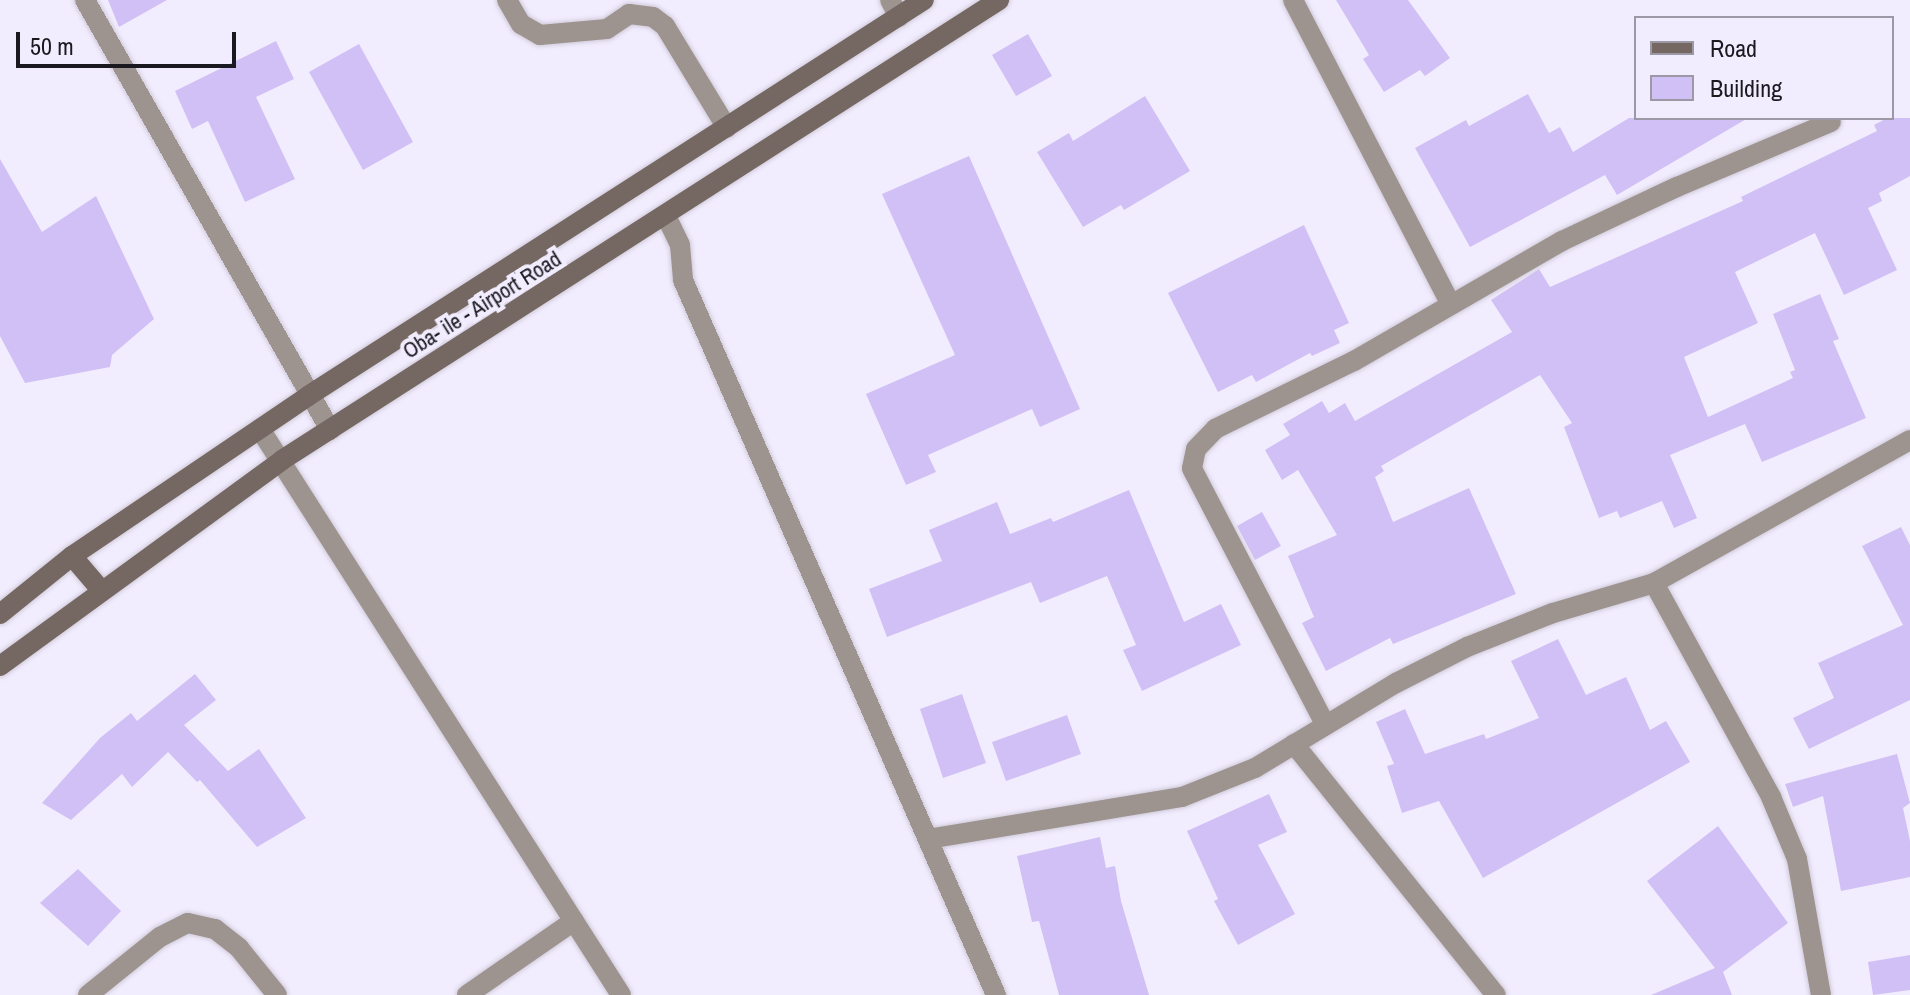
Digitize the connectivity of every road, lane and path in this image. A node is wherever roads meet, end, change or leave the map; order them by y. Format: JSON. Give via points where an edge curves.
{"nodes":[{"id":1,"x":85,"y":0,"type":"edge"},
{"id":2,"x":507,"y":0,"type":"edge"},
{"id":3,"x":924,"y":0,"type":"edge"},
{"id":4,"x":999,"y":0,"type":"edge"},
{"id":5,"x":1293,"y":0,"type":"edge"},
{"id":6,"x":894,"y":8,"type":"edge"},
{"id":7,"x":1831,"y":122,"type":"dead end"},
{"id":8,"x":727,"y":128,"type":"junction"},
{"id":9,"x":666,"y":216,"type":"junction"},
{"id":10,"x":1451,"y":305,"type":"junction"},
{"id":11,"x":308,"y":396,"type":"junction"},
{"id":12,"x":260,"y":429,"type":"junction"},
{"id":13,"x":330,"y":430,"type":"junction"},
{"id":14,"x":1910,"y":440,"type":"edge"},
{"id":15,"x":282,"y":460,"type":"junction"},
{"id":16,"x":72,"y":556,"type":"junction"},
{"id":17,"x":1654,"y":583,"type":"junction"},
{"id":18,"x":101,"y":590,"type":"junction"},
{"id":19,"x":2,"y":610,"type":"edge"},
{"id":20,"x":0,"y":666,"type":"edge"},
{"id":21,"x":1325,"y":724,"type":"junction"},
{"id":22,"x":1294,"y":744,"type":"junction"},
{"id":23,"x":928,"y":839,"type":"junction"},
{"id":24,"x":574,"y":921,"type":"junction"},
{"id":25,"x":88,"y":995,"type":"edge"},
{"id":26,"x":277,"y":995,"type":"edge"},
{"id":27,"x":467,"y":995,"type":"edge"},
{"id":28,"x":621,"y":995,"type":"edge"},
{"id":29,"x":996,"y":995,"type":"edge"},
{"id":30,"x":1496,"y":995,"type":"edge"},
{"id":31,"x":1821,"y":995,"type":"edge"}],
"edges":[{"from":1,"to":11,"type":"street"},
{"from":2,"to":8,"type":"street","via":[[521,24],[540,35],[607,29],[629,14],[653,17],[665,26]]},
{"from":3,"to":6,"type":"main road","name":"Oba- ile - Airport Road"},
{"from":4,"to":9,"type":"main road","name":"Oba- ile - Airport Road"},
{"from":5,"to":10,"type":"street"},
{"from":6,"to":8,"type":"main road","name":"Oba- ile - Airport Road"},
{"from":7,"to":10,"type":"street","via":[[1562,241]]},
{"from":8,"to":11,"type":"main road","name":"Oba- ile - Airport Road"},
{"from":9,"to":13,"type":"main road","name":"Oba- ile - Airport Road"},
{"from":9,"to":23,"type":"street","via":[[680,245],[683,280]]},
{"from":10,"to":21,"type":"street","via":[[1354,361],[1215,429],[1196,449],[1192,468]]},
{"from":11,"to":12,"type":"main road","name":"Oba- ile - Airport Road"},
{"from":11,"to":13,"type":"street"},
{"from":12,"to":15,"type":"street"},
{"from":12,"to":16,"type":"main road","name":"Oba- ile - Airport Road"},
{"from":13,"to":15,"type":"main road","name":"Oba- ile - Airport Road"},
{"from":14,"to":17,"type":"street"},
{"from":15,"to":18,"type":"main road","name":"Oba- ile - Airport Road"},
{"from":15,"to":24,"type":"street"},
{"from":16,"to":18,"type":"main road"},
{"from":16,"to":19,"type":"main road","name":"Oba- ile - Airport Road"},
{"from":17,"to":21,"type":"street","via":[[1553,613],[1467,647]]},
{"from":17,"to":31,"type":"street","via":[[1771,797],[1797,859]]},
{"from":18,"to":20,"type":"main road","name":"Oba- ile - Airport Road"},
{"from":21,"to":22,"type":"street"},
{"from":22,"to":23,"type":"street","via":[[1255,768],[1182,797]]},
{"from":22,"to":30,"type":"street"},
{"from":23,"to":29,"type":"street"},
{"from":24,"to":27,"type":"street"},
{"from":24,"to":28,"type":"street"},
{"from":25,"to":26,"type":"street","via":[[160,937],[188,923],[215,929],[239,948]]}]}
